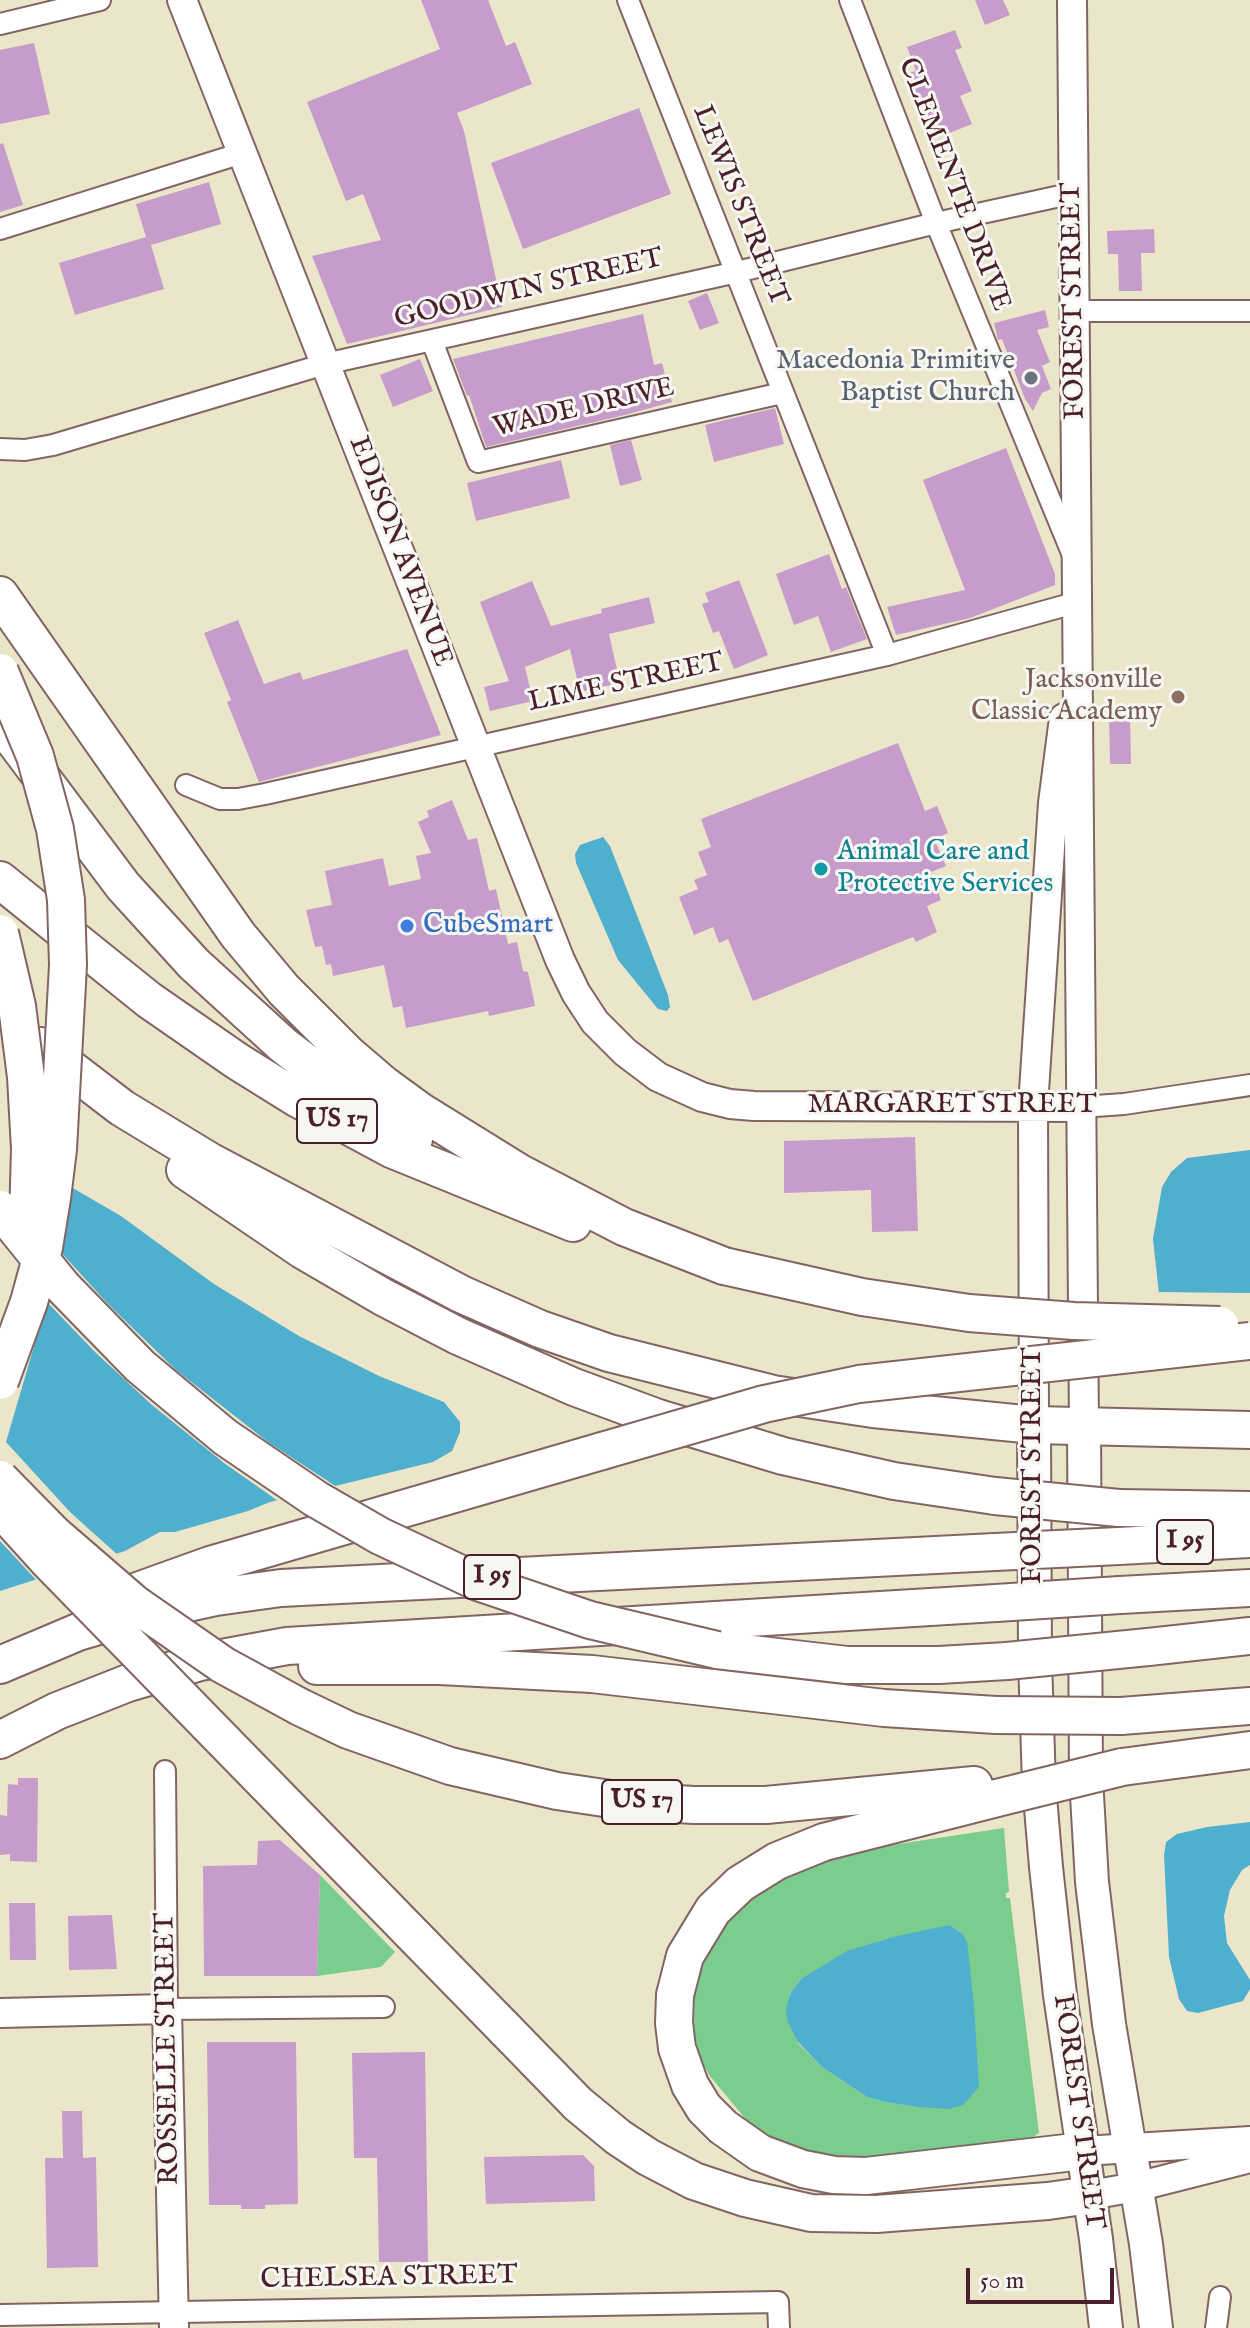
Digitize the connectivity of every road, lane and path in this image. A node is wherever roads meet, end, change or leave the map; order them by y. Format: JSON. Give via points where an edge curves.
{"nodes":[{"id":1,"x":100,"y":0,"type":"edge"},
{"id":2,"x":182,"y":0,"type":"edge"},
{"id":3,"x":628,"y":0,"type":"edge"},
{"id":4,"x":850,"y":0,"type":"edge"},
{"id":5,"x":1072,"y":0,"type":"edge"},
{"id":6,"x":0,"y":24,"type":"edge"},
{"id":7,"x":242,"y":153,"type":"junction"},
{"id":8,"x":1074,"y":193,"type":"junction"},
{"id":9,"x":936,"y":223,"type":"junction"},
{"id":10,"x":0,"y":229,"type":"edge"},
{"id":11,"x":737,"y":272,"type":"junction"},
{"id":12,"x":1075,"y":311,"type":"junction"},
{"id":13,"x":1250,"y":311,"type":"edge"},
{"id":14,"x":432,"y":341,"type":"junction"},
{"id":15,"x":325,"y":364,"type":"junction"},
{"id":16,"x":782,"y":393,"type":"junction"},
{"id":17,"x":0,"y":449,"type":"edge"},
{"id":18,"x":1078,"y":568,"type":"junction"},
{"id":19,"x":0,"y":595,"type":"edge"},
{"id":20,"x":1078,"y":602,"type":"junction"},
{"id":21,"x":887,"y":655,"type":"junction"},
{"id":22,"x":0,"y":672,"type":"edge"},
{"id":23,"x":0,"y":722,"type":"edge"},
{"id":24,"x":476,"y":746,"type":"junction"},
{"id":25,"x":186,"y":785,"type":"dead end"},
{"id":26,"x":0,"y":880,"type":"edge"},
{"id":27,"x":0,"y":933,"type":"edge"},
{"id":28,"x":0,"y":1004,"type":"edge"},
{"id":29,"x":41,"y":1046,"type":"junction"},
{"id":30,"x":658,"y":1077,"type":"joint"},
{"id":31,"x":1250,"y":1085,"type":"edge"},
{"id":32,"x":1033,"y":1106,"type":"junction"},
{"id":33,"x":1081,"y":1107,"type":"junction"},
{"id":34,"x":522,"y":1204,"type":"junction"},
{"id":35,"x":0,"y":1209,"type":"edge"},
{"id":36,"x":724,"y":1266,"type":"junction"},
{"id":37,"x":1250,"y":1325,"type":"edge"},
{"id":38,"x":1250,"y":1341,"type":"edge"},
{"id":39,"x":0,"y":1378,"type":"edge"},
{"id":40,"x":1034,"y":1425,"type":"junction"},
{"id":41,"x":1084,"y":1427,"type":"junction"},
{"id":42,"x":1250,"y":1430,"type":"edge"},
{"id":43,"x":0,"y":1479,"type":"edge"},
{"id":44,"x":0,"y":1508,"type":"edge"},
{"id":45,"x":1250,"y":1510,"type":"edge"},
{"id":46,"x":1250,"y":1539,"type":"edge"},
{"id":47,"x":1250,"y":1588,"type":"edge"},
{"id":48,"x":1250,"y":1636,"type":"edge"},
{"id":49,"x":0,"y":1663,"type":"edge"},
{"id":50,"x":82,"y":1700,"type":"junction"},
{"id":51,"x":1250,"y":1706,"type":"edge"},
{"id":52,"x":0,"y":1740,"type":"edge"},
{"id":53,"x":1250,"y":1750,"type":"edge"},
{"id":54,"x":165,"y":1771,"type":"dead end"},
{"id":55,"x":997,"y":1790,"type":"junction"},
{"id":56,"x":384,"y":2007,"type":"dead end"},
{"id":57,"x":167,"y":2009,"type":"junction"},
{"id":58,"x":0,"y":2013,"type":"edge"},
{"id":59,"x":1250,"y":2141,"type":"edge"},
{"id":60,"x":1130,"y":2147,"type":"junction"},
{"id":61,"x":1083,"y":2151,"type":"junction"},
{"id":62,"x":1250,"y":2158,"type":"edge"},
{"id":63,"x":1136,"y":2187,"type":"junction"},
{"id":64,"x":1090,"y":2195,"type":"junction"},
{"id":65,"x":1220,"y":2297,"type":"dead end"},
{"id":66,"x":0,"y":2315,"type":"edge"},
{"id":67,"x":174,"y":2319,"type":"edge"},
{"id":68,"x":779,"y":2328,"type":"edge"},
{"id":69,"x":1106,"y":2328,"type":"edge"},
{"id":70,"x":1156,"y":2328,"type":"edge"},
{"id":71,"x":1216,"y":2328,"type":"edge"}],
"edges":[{"from":1,"to":6,"type":"street"},
{"from":2,"to":7,"type":"main road","name":"EDISON AVENUE"},
{"from":3,"to":11,"type":"street","name":"LEWIS STREET"},
{"from":4,"to":9,"type":"street","name":"CLEMENTE DRIVE"},
{"from":5,"to":8,"type":"main road","name":"FOREST STREET"},
{"from":7,"to":10,"type":"street"},
{"from":7,"to":15,"type":"main road","name":"EDISON AVENUE"},
{"from":8,"to":9,"type":"street","name":"GOODWIN STREET"},
{"from":8,"to":12,"type":"main road","name":"FOREST STREET"},
{"from":9,"to":11,"type":"street","name":"GOODWIN STREET"},
{"from":9,"to":18,"type":"street","name":"CLEMENTE DRIVE"},
{"from":11,"to":14,"type":"street","name":"GOODWIN STREET"},
{"from":11,"to":16,"type":"street","name":"LEWIS STREET"},
{"from":12,"to":13,"type":"street"},
{"from":12,"to":18,"type":"main road","name":"FOREST STREET"},
{"from":14,"to":15,"type":"street","name":"GOODWIN STREET"},
{"from":14,"to":16,"type":"street","name":"WADE DRIVE","via":[[478,462]]},
{"from":15,"to":17,"type":"street","name":"GOODWIN STREET","via":[[69,441],[36,449]]},
{"from":15,"to":24,"type":"main road","name":"EDISON AVENUE"},
{"from":16,"to":21,"type":"street","name":"LEWIS STREET"},
{"from":18,"to":20,"type":"main road","name":"FOREST STREET"},
{"from":19,"to":36,"type":"highway","via":[[246,944],[348,1054],[420,1111],[520,1173],[624,1227]]},
{"from":20,"to":21,"type":"street","name":"LIME STREET"},
{"from":20,"to":32,"type":"main road","name":"FOREST STREET","via":[[1053,803]]},
{"from":20,"to":33,"type":"main road","name":"FOREST STREET"},
{"from":21,"to":24,"type":"street","name":"LIME STREET"},
{"from":22,"to":39,"type":"highway","bridge":true,"via":[[35,756],[55,829],[66,900],[68,975],[58,1149],[44,1247]]},
{"from":23,"to":34,"type":"highway","via":[[123,886],[219,989],[339,1088]]},
{"from":24,"to":25,"type":"street","name":"LIME STREET","via":[[238,799],[210,796]]},
{"from":24,"to":30,"type":"main road","name":"EDISON AVENUE","via":[[570,982],[609,1037]]},
{"from":26,"to":34,"type":"highway","number":"US 17","via":[[149,1000],[267,1080],[391,1149]]},
{"from":27,"to":39,"type":"highway","bridge":true,"via":[[23,1042],[30,1185],[25,1256]]},
{"from":28,"to":29,"type":"highway"},
{"from":29,"to":40,"type":"highway","via":[[122,1108],[211,1162],[416,1271],[540,1329],[622,1357],[773,1394]]},
{"from":29,"to":45,"type":"highway","bridge":true,"via":[[110,1111],[211,1189],[340,1273],[458,1336],[574,1387],[743,1445],[883,1479],[1119,1508]]},
{"from":30,"to":32,"type":"main road","name":"MARGARET STREET","via":[[702,1097],[754,1106]]},
{"from":31,"to":33,"type":"street","name":"MARGARET STREET"},
{"from":32,"to":33,"type":"main road","name":"MARGARET STREET"},
{"from":32,"to":40,"type":"main road","name":"FOREST STREET"},
{"from":33,"to":41,"type":"main road","name":"FOREST STREET"},
{"from":34,"to":36,"type":"highway","number":"US 17","via":[[617,1238]]},
{"from":35,"to":48,"type":"highway","bridge":true,"via":[[42,1263],[140,1366],[254,1459],[412,1553],[551,1608],[728,1652],[876,1666],[1043,1658]]},
{"from":36,"to":37,"type":"highway","number":"US 17","bridge":true,"via":[[862,1297],[969,1313]]},
{"from":38,"to":49,"type":"highway","bridge":true,"via":[[859,1384],[764,1404],[183,1573],[86,1612]]},
{"from":40,"to":41,"type":"highway"},
{"from":40,"to":61,"type":"main road","name":"FOREST STREET","via":[[1039,1785],[1053,1938]]},
{"from":41,"to":42,"type":"highway"},
{"from":41,"to":60,"type":"main road","name":"FOREST STREET","via":[[1087,1809],[1102,1966]]},
{"from":43,"to":55,"type":"highway","number":"US 17","bridge":true,"via":[[80,1558],[144,1611],[223,1665],[360,1734],[450,1766],[557,1791],[694,1805]]},
{"from":44,"to":64,"type":"highway","bridge":true,"via":[[578,2104],[634,2148],[694,2181],[811,2213],[876,2214]]},
{"from":46,"to":49,"type":"highway","number":"I 95","bridge":true,"via":[[281,1588],[142,1613]]},
{"from":47,"to":50,"type":"highway","number":"I 95","bridge":true,"via":[[304,1644],[200,1662]]},
{"from":50,"to":51,"type":"highway","bridge":true,"via":[[254,1671],[408,1665],[592,1674],[884,1708],[996,1715],[1121,1716]]},
{"from":50,"to":52,"type":"highway","number":"I 95"},
{"from":53,"to":55,"type":"highway","bridge":true},
{"from":54,"to":57,"type":"street","name":"ROSSELLE STREET"},
{"from":55,"to":61,"type":"highway","via":[[824,1842],[777,1861],[740,1884],[705,1920],[685,1956],[675,1995],[677,2048],[690,2085],[723,2127],[760,2153],[803,2169],[866,2176]]},
{"from":56,"to":57,"type":"street"},
{"from":57,"to":58,"type":"main road"},
{"from":57,"to":67,"type":"main road","name":"ROSSELLE STREET"},
{"from":59,"to":60,"type":"main road"},
{"from":60,"to":61,"type":"main road"},
{"from":60,"to":63,"type":"main road","name":"FOREST STREET"},
{"from":61,"to":64,"type":"main road","name":"FOREST STREET"},
{"from":62,"to":63,"type":"main road"},
{"from":63,"to":64,"type":"main road"},
{"from":63,"to":70,"type":"main road","name":"FOREST STREET"},
{"from":64,"to":69,"type":"main road","name":"FOREST STREET"},
{"from":65,"to":71,"type":"street"},
{"from":66,"to":67,"type":"street","name":"CHELSEA STREET"},
{"from":67,"to":68,"type":"street","name":"CHELSEA STREET","via":[[778,2302]]}]}
